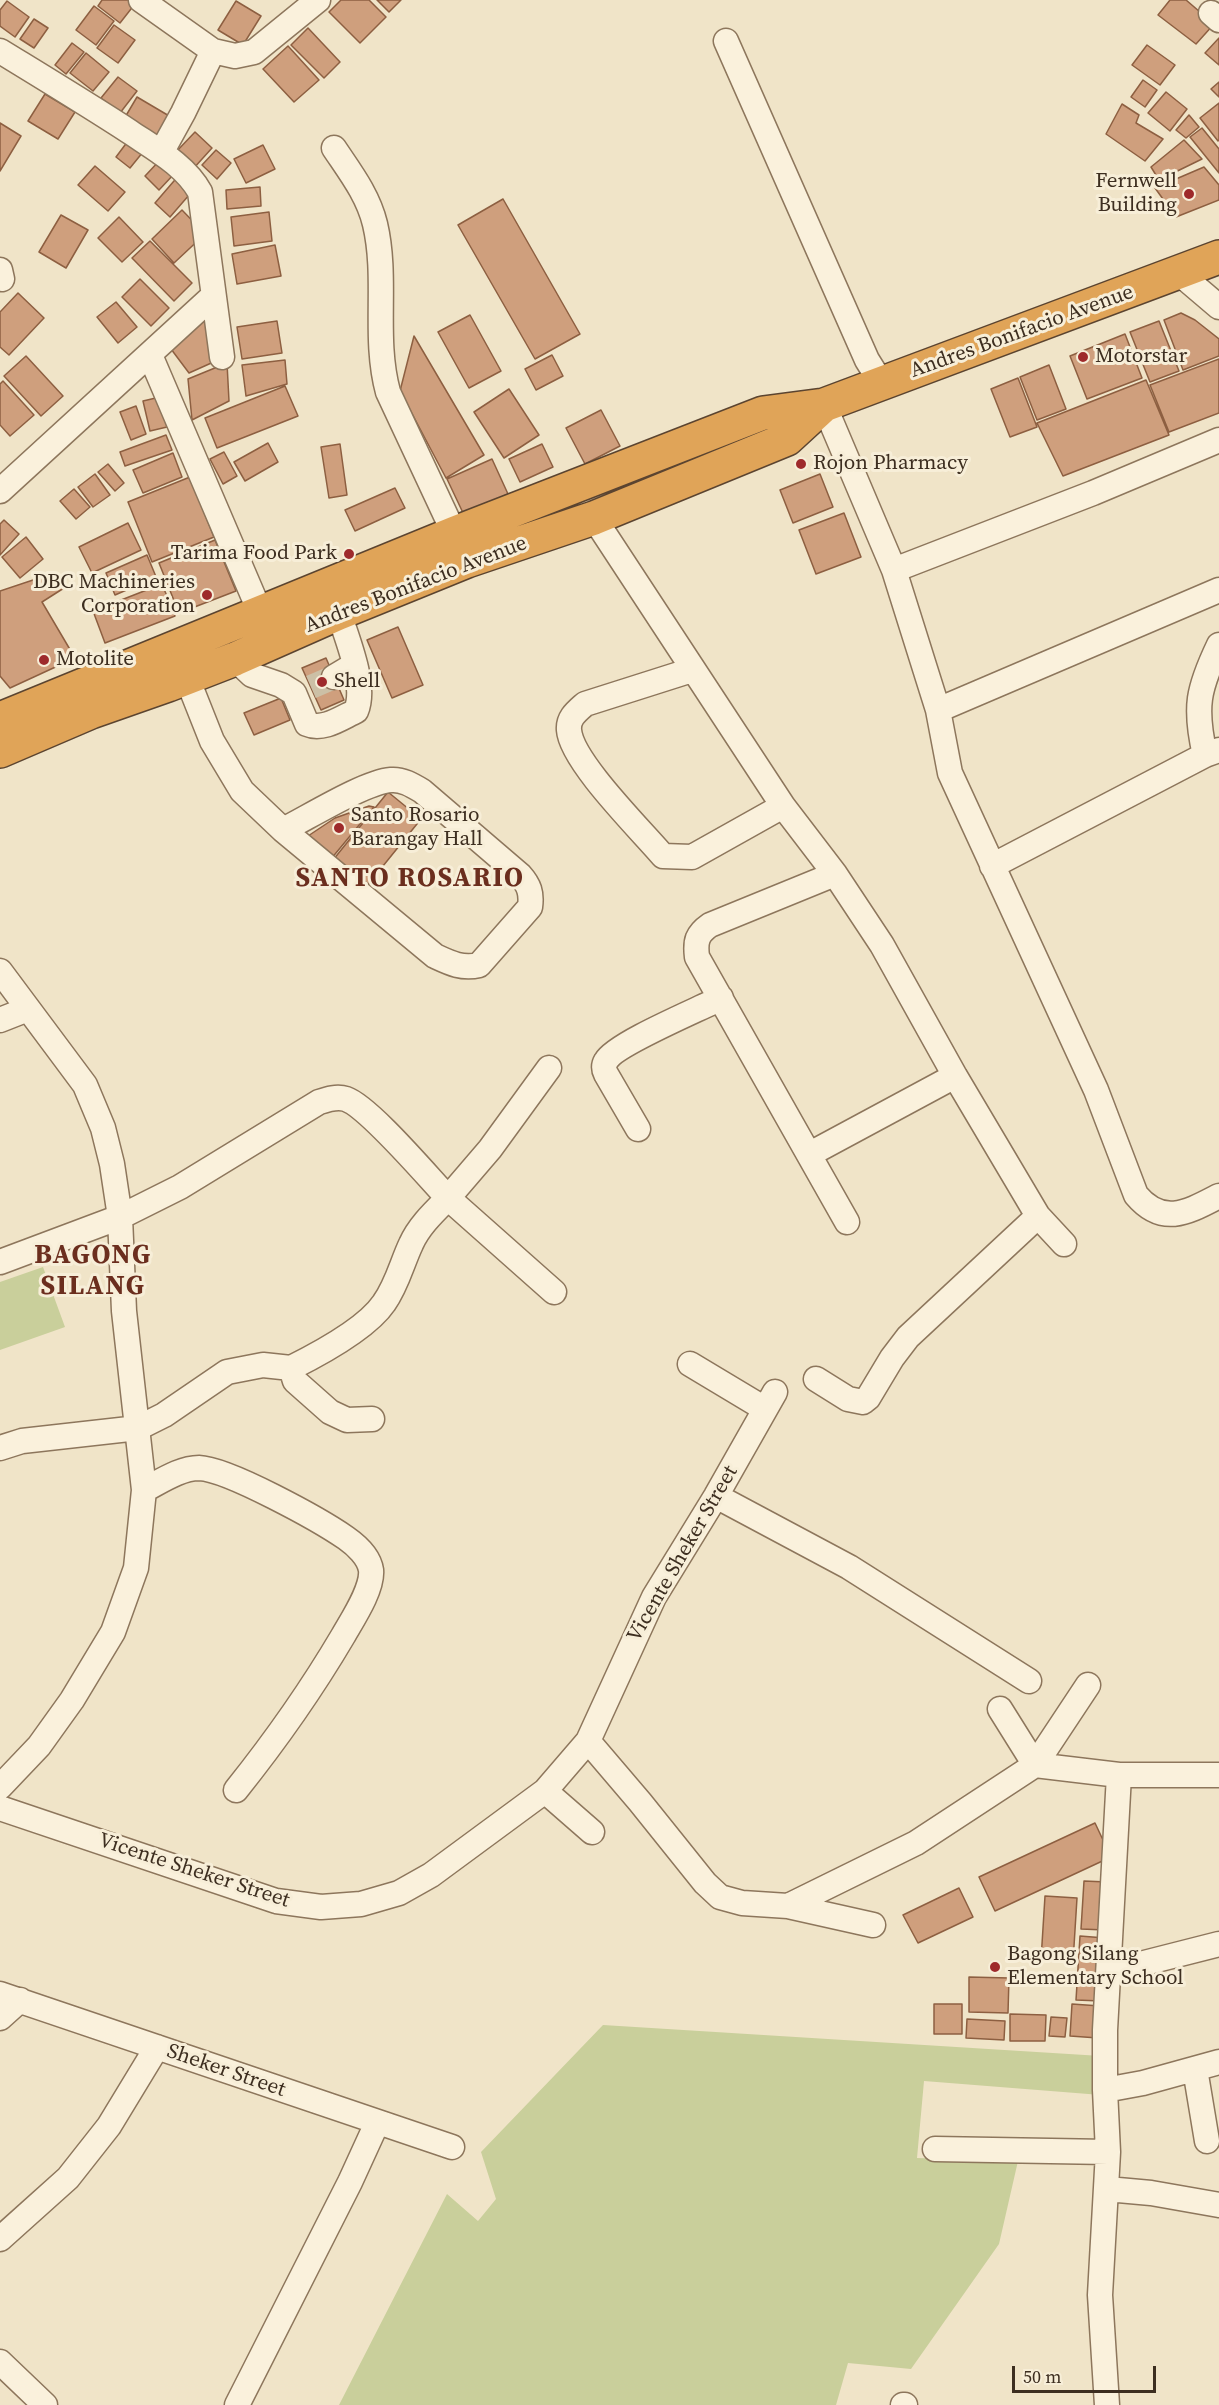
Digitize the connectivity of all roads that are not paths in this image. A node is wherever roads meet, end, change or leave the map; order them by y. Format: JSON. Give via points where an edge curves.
{"nodes":[{"id":1,"x":141,"y":0,"type":"edge"},
{"id":2,"x":318,"y":0,"type":"edge"},
{"id":3,"x":726,"y":41,"type":"dead end"},
{"id":4,"x":0,"y":51,"type":"edge"},
{"id":5,"x":213,"y":51,"type":"junction"},
{"id":6,"x":334,"y":148,"type":"dead end"},
{"id":7,"x":161,"y":153,"type":"junction"},
{"id":8,"x":1219,"y":257,"type":"edge"},
{"id":9,"x":1179,"y":273,"type":"junction"},
{"id":10,"x":213,"y":296,"type":"junction"},
{"id":11,"x":1219,"y":307,"type":"edge"},
{"id":12,"x":150,"y":354,"type":"junction"},
{"id":13,"x":222,"y":357,"type":"dead end"},
{"id":14,"x":882,"y":384,"type":"junction"},
{"id":15,"x":824,"y":405,"type":"junction"},
{"id":16,"x":1219,"y":440,"type":"edge"},
{"id":17,"x":0,"y":491,"type":"edge"},
{"id":18,"x":594,"y":518,"type":"junction"},
{"id":19,"x":461,"y":547,"type":"junction"},
{"id":20,"x":894,"y":570,"type":"junction"},
{"id":21,"x":1219,"y":590,"type":"edge"},
{"id":22,"x":339,"y":613,"type":"junction"},
{"id":23,"x":267,"y":628,"type":"junction"},
{"id":24,"x":1219,"y":645,"type":"edge"},
{"id":25,"x":235,"y":659,"type":"junction"},
{"id":26,"x":692,"y":670,"type":"junction"},
{"id":27,"x":187,"y":678,"type":"junction"},
{"id":28,"x":938,"y":710,"type":"junction"},
{"id":29,"x":0,"y":719,"type":"edge"},
{"id":30,"x":0,"y":751,"type":"edge"},
{"id":31,"x":1212,"y":753,"type":"edge"},
{"id":32,"x":783,"y":806,"type":"junction"},
{"id":33,"x":283,"y":830,"type":"junction"},
{"id":34,"x":992,"y":866,"type":"junction"},
{"id":35,"x":835,"y":874,"type":"junction"},
{"id":36,"x":0,"y":971,"type":"edge"},
{"id":37,"x":721,"y":998,"type":"junction"},
{"id":38,"x":28,"y":1009,"type":"junction"},
{"id":39,"x":0,"y":1020,"type":"edge"},
{"id":40,"x":549,"y":1068,"type":"dead end"},
{"id":41,"x":955,"y":1076,"type":"junction"},
{"id":42,"x":638,"y":1129,"type":"dead end"},
{"id":43,"x":810,"y":1154,"type":"junction"},
{"id":44,"x":1219,"y":1196,"type":"edge"},
{"id":45,"x":448,"y":1198,"type":"junction"},
{"id":46,"x":120,"y":1216,"type":"junction"},
{"id":47,"x":1038,"y":1216,"type":"junction"},
{"id":48,"x":847,"y":1222,"type":"dead end"},
{"id":49,"x":1064,"y":1244,"type":"dead end"},
{"id":50,"x":0,"y":1262,"type":"edge"},
{"id":51,"x":554,"y":1292,"type":"dead end"},
{"id":52,"x":690,"y":1364,"type":"dead end"},
{"id":53,"x":291,"y":1368,"type":"junction"},
{"id":54,"x":816,"y":1379,"type":"dead end"},
{"id":55,"x":372,"y":1419,"type":"dead end"},
{"id":56,"x":138,"y":1428,"type":"junction"},
{"id":57,"x":0,"y":1448,"type":"edge"},
{"id":58,"x":144,"y":1490,"type":"junction"},
{"id":59,"x":716,"y":1496,"type":"junction"},
{"id":60,"x":1029,"y":1681,"type":"dead end"},
{"id":61,"x":1088,"y":1685,"type":"dead end"},
{"id":62,"x":1000,"y":1709,"type":"dead end"},
{"id":63,"x":588,"y":1741,"type":"junction"},
{"id":64,"x":1035,"y":1765,"type":"junction"},
{"id":65,"x":1119,"y":1774,"type":"junction"},
{"id":66,"x":1219,"y":1775,"type":"edge"},
{"id":67,"x":0,"y":1787,"type":"edge"},
{"id":68,"x":236,"y":1790,"type":"dead end"},
{"id":69,"x":545,"y":1791,"type":"junction"},
{"id":70,"x":0,"y":1808,"type":"edge"},
{"id":71,"x":592,"y":1832,"type":"dead end"},
{"id":72,"x":788,"y":1906,"type":"junction"},
{"id":73,"x":873,"y":1925,"type":"dead end"},
{"id":74,"x":1219,"y":1944,"type":"edge"},
{"id":75,"x":1108,"y":1972,"type":"junction"},
{"id":76,"x":10,"y":1997,"type":"edge"},
{"id":77,"x":0,"y":2018,"type":"edge"},
{"id":78,"x":157,"y":2047,"type":"junction"},
{"id":79,"x":1219,"y":2062,"type":"edge"},
{"id":80,"x":1195,"y":2069,"type":"junction"},
{"id":81,"x":1105,"y":2090,"type":"junction"},
{"id":82,"x":377,"y":2123,"type":"junction"},
{"id":83,"x":1207,"y":2141,"type":"dead end"},
{"id":84,"x":452,"y":2147,"type":"dead end"},
{"id":85,"x":935,"y":2149,"type":"dead end"},
{"id":86,"x":1108,"y":2152,"type":"junction"},
{"id":87,"x":1107,"y":2189,"type":"junction"},
{"id":88,"x":1219,"y":2205,"type":"edge"},
{"id":89,"x":0,"y":2239,"type":"edge"},
{"id":90,"x":0,"y":2362,"type":"edge"},
{"id":91,"x":45,"y":2405,"type":"edge"},
{"id":92,"x":237,"y":2405,"type":"edge"},
{"id":93,"x":1107,"y":2405,"type":"edge"}],
"edges":[{"from":1,"to":5,"type":"street"},
{"from":2,"to":5,"type":"street","via":[[254,52],[235,56]]},
{"from":3,"to":14,"type":"street","via":[[867,360]]},
{"from":4,"to":7,"type":"street"},
{"from":5,"to":7,"type":"street"},
{"from":6,"to":19,"type":"street","via":[[364,194],[375,224],[380,257],[381,370],[387,392]]},
{"from":7,"to":10,"type":"street","via":[[192,178],[200,192]]},
{"from":8,"to":9,"type":"highway","name":"Andres Bonifacio Avenue"},
{"from":9,"to":11,"type":"street"},
{"from":9,"to":14,"type":"highway","name":"Andres Bonifacio Avenue"},
{"from":10,"to":12,"type":"street"},
{"from":10,"to":13,"type":"street"},
{"from":12,"to":17,"type":"street"},
{"from":12,"to":23,"type":"street"},
{"from":14,"to":15,"type":"highway","name":"Andres Bonifacio Avenue"},
{"from":15,"to":18,"type":"highway","name":"Andres Bonifacio Avenue","via":[[787,439]]},
{"from":15,"to":19,"type":"highway","name":"Andres Bonifacio Avenue","via":[[763,413]]},
{"from":15,"to":20,"type":"street"},
{"from":16,"to":20,"type":"street","via":[[1093,494]]},
{"from":18,"to":19,"type":"highway","name":"Andres Bonifacio Avenue"},
{"from":18,"to":26,"type":"street"},
{"from":19,"to":22,"type":"highway","name":"Andres Bonifacio Avenue"},
{"from":19,"to":23,"type":"highway","name":"Andres Bonifacio Avenue"},
{"from":20,"to":28,"type":"street"},
{"from":21,"to":28,"type":"street"},
{"from":22,"to":23,"type":"highway","name":"Andres Bonifacio Avenue"},
{"from":22,"to":25,"type":"street","via":[[344,671],[360,691],[356,711],[315,727],[308,724],[303,690],[252,675]]},
{"from":23,"to":25,"type":"highway","name":"Andres Bonifacio Avenue"},
{"from":23,"to":29,"type":"highway","name":"Andres Bonifacio Avenue"},
{"from":24,"to":31,"type":"street","via":[[1200,692],[1198,710],[1199,727]]},
{"from":25,"to":27,"type":"highway","name":"Andres Bonifacio Avenue"},
{"from":26,"to":32,"type":"street"},
{"from":26,"to":32,"type":"street","via":[[585,704],[572,716],[568,728],[572,746],[663,856],[692,857]]},
{"from":27,"to":30,"type":"highway","name":"Andres Bonifacio Avenue","via":[[91,712]]},
{"from":27,"to":33,"type":"street","via":[[212,741],[242,790]]},
{"from":28,"to":34,"type":"street","via":[[950,773]]},
{"from":31,"to":34,"type":"street"},
{"from":32,"to":35,"type":"street"},
{"from":33,"to":33,"type":"street","via":[[435,956],[454,965],[479,965],[530,907],[529,885],[520,875],[409,783],[375,783]]},
{"from":34,"to":44,"type":"street","via":[[1096,1090],[1136,1195],[1146,1207],[1163,1214],[1185,1213]]},
{"from":35,"to":37,"type":"street","via":[[699,933],[697,957]]},
{"from":35,"to":41,"type":"street","via":[[882,945]]},
{"from":36,"to":38,"type":"street"},
{"from":37,"to":42,"type":"street","via":[[626,1045],[606,1060],[606,1074]]},
{"from":37,"to":43,"type":"street"},
{"from":38,"to":39,"type":"street"},
{"from":38,"to":46,"type":"street","via":[[85,1085],[103,1128]]},
{"from":40,"to":45,"type":"street","via":[[490,1149]]},
{"from":41,"to":43,"type":"street"},
{"from":41,"to":47,"type":"street"},
{"from":43,"to":48,"type":"street"},
{"from":45,"to":46,"type":"street","via":[[364,1111],[347,1099],[333,1098],[319,1102],[180,1187]]},
{"from":45,"to":51,"type":"street"},
{"from":45,"to":53,"type":"street","via":[[425,1220],[376,1314]]},
{"from":46,"to":50,"type":"street"},
{"from":46,"to":56,"type":"street","via":[[124,1311]]},
{"from":47,"to":49,"type":"street"},
{"from":47,"to":54,"type":"street","via":[[908,1337],[863,1402],[848,1399]]},
{"from":52,"to":59,"type":"street","name":"Vicente Sheker Street","via":[[770,1400]]},
{"from":53,"to":55,"type":"street","via":[[295,1381],[330,1412],[347,1420]]},
{"from":53,"to":56,"type":"street","via":[[263,1365],[227,1372]]},
{"from":56,"to":57,"type":"street","via":[[22,1441]]},
{"from":56,"to":58,"type":"street"},
{"from":58,"to":67,"type":"street","via":[[136,1568],[113,1632],[39,1746]]},
{"from":58,"to":68,"type":"street","via":[[198,1468],[222,1473],[348,1539],[366,1556],[371,1570],[357,1612],[311,1691]]},
{"from":59,"to":60,"type":"street","via":[[849,1567]]},
{"from":59,"to":63,"type":"street","name":"Vicente Sheker Street","via":[[654,1597]]},
{"from":61,"to":64,"type":"street"},
{"from":62,"to":64,"type":"street"},
{"from":63,"to":69,"type":"street","name":"Vicente Sheker Street"},
{"from":63,"to":72,"type":"street","via":[[720,1897],[742,1903]]},
{"from":64,"to":65,"type":"street"},
{"from":64,"to":72,"type":"street","via":[[916,1843]]},
{"from":65,"to":66,"type":"street"},
{"from":65,"to":75,"type":"street"},
{"from":69,"to":70,"type":"street","name":"Vicente Sheker Street","via":[[431,1875],[399,1893],[361,1904],[321,1907],[276,1901]]},
{"from":69,"to":71,"type":"street"},
{"from":72,"to":73,"type":"street"},
{"from":74,"to":75,"type":"street"},
{"from":75,"to":81,"type":"street"},
{"from":76,"to":77,"type":"street"},
{"from":76,"to":78,"type":"street","name":"Sheker Street"},
{"from":78,"to":82,"type":"street","name":"Sheker Street"},
{"from":78,"to":89,"type":"street","via":[[109,2126],[68,2178]]},
{"from":79,"to":80,"type":"street"},
{"from":80,"to":81,"type":"street"},
{"from":80,"to":83,"type":"street"},
{"from":81,"to":86,"type":"street"},
{"from":82,"to":84,"type":"street","name":"Sheker Street"},
{"from":82,"to":92,"type":"street"},
{"from":85,"to":86,"type":"street"},
{"from":86,"to":87,"type":"street"},
{"from":87,"to":88,"type":"street"},
{"from":87,"to":93,"type":"street","via":[[1100,2295]]},
{"from":90,"to":91,"type":"street"}]}
